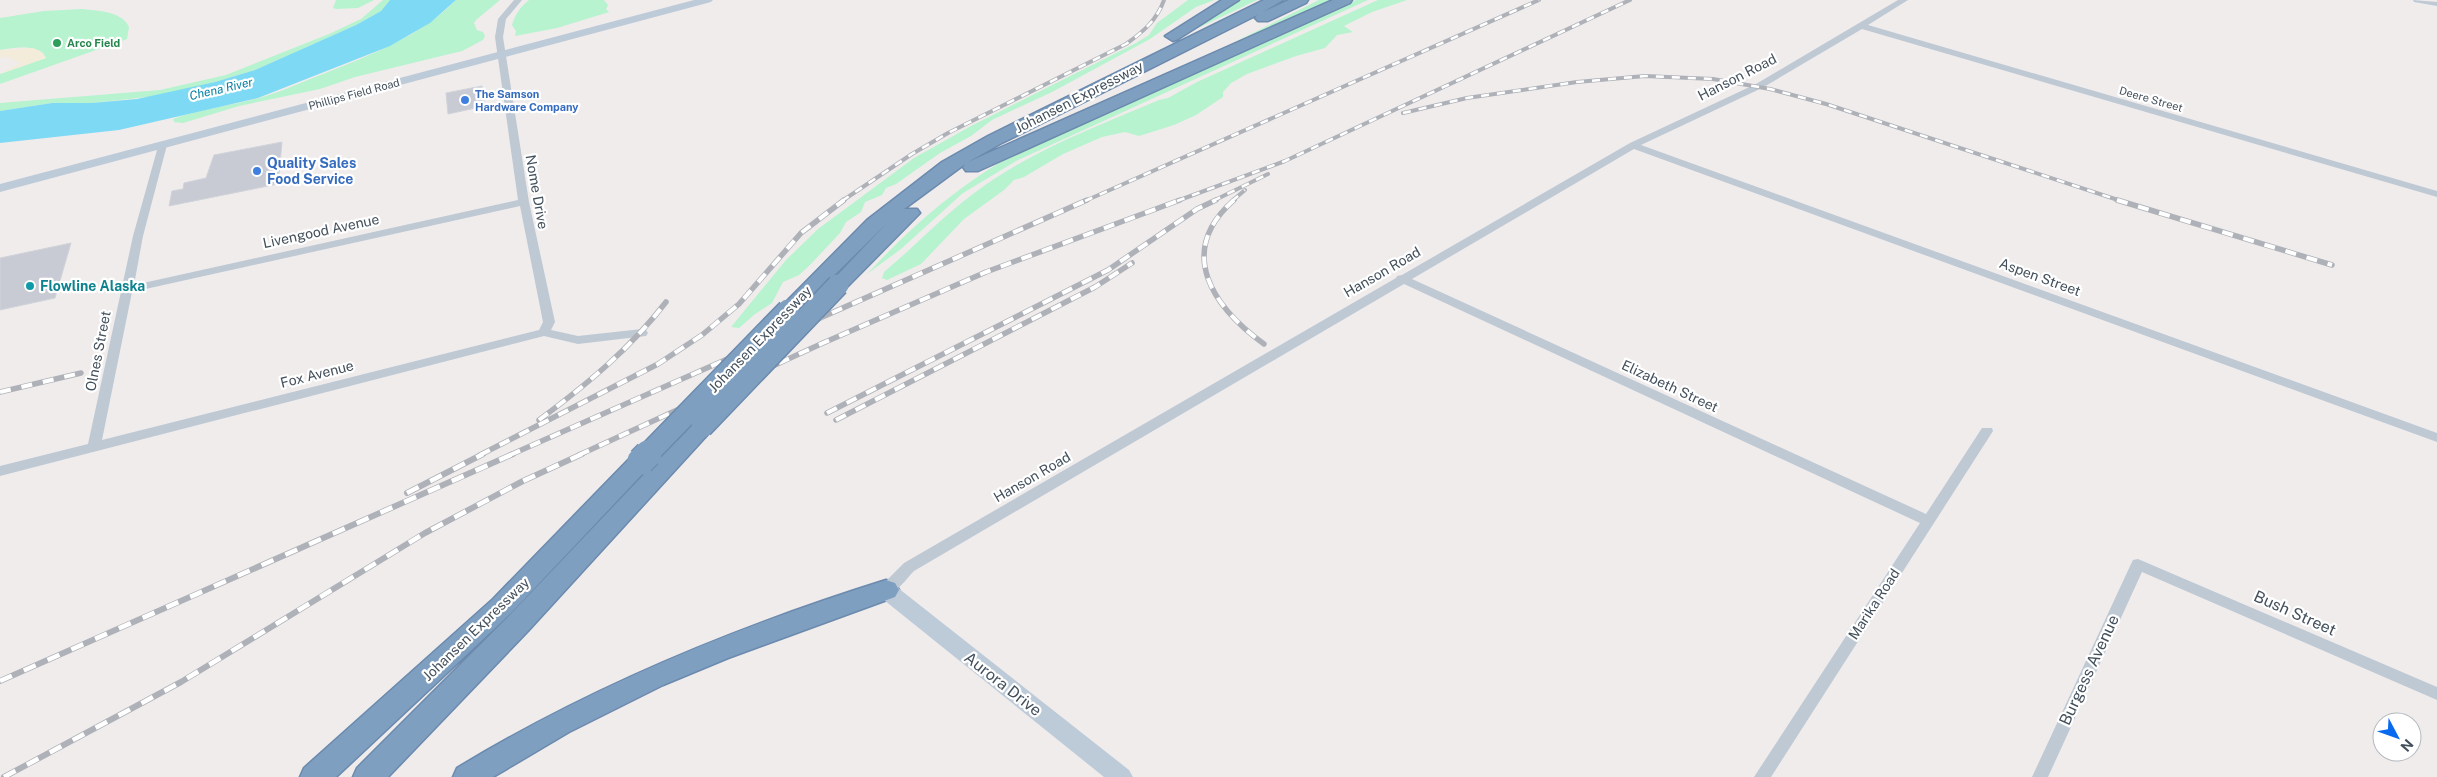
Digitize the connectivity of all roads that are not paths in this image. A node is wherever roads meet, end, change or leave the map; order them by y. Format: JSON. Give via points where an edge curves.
{"nodes":[{"id":1,"x":518,"y":0,"type":"edge"},
{"id":2,"x":707,"y":0,"type":"edge"},
{"id":3,"x":1232,"y":0,"type":"edge"},
{"id":4,"x":1276,"y":0,"type":"edge"},
{"id":5,"x":1301,"y":0,"type":"edge"},
{"id":6,"x":1345,"y":0,"type":"edge"},
{"id":7,"x":1904,"y":0,"type":"edge"},
{"id":8,"x":2417,"y":0,"type":"edge"},
{"id":9,"x":2437,"y":4,"type":"edge"},
{"id":10,"x":1859,"y":26,"type":"junction"},
{"id":11,"x":503,"y":54,"type":"junction"},
{"id":12,"x":994,"y":140,"type":"junction"},
{"id":13,"x":1633,"y":144,"type":"junction"},
{"id":14,"x":162,"y":145,"type":"junction"},
{"id":15,"x":969,"y":169,"type":"junction"},
{"id":16,"x":0,"y":188,"type":"edge"},
{"id":17,"x":2437,"y":194,"type":"edge"},
{"id":18,"x":524,"y":202,"type":"junction"},
{"id":19,"x":1401,"y":278,"type":"junction"},
{"id":20,"x":126,"y":290,"type":"junction"},
{"id":21,"x":544,"y":332,"type":"junction"},
{"id":22,"x":642,"y":333,"type":"dead end"},
{"id":23,"x":1988,"y":431,"type":"dead end"},
{"id":24,"x":2437,"y":438,"type":"edge"},
{"id":25,"x":94,"y":448,"type":"junction"},
{"id":26,"x":0,"y":471,"type":"edge"},
{"id":27,"x":1928,"y":522,"type":"junction"},
{"id":28,"x":2138,"y":564,"type":"joint"},
{"id":29,"x":886,"y":590,"type":"junction"},
{"id":30,"x":2437,"y":694,"type":"edge"},
{"id":31,"x":315,"y":777,"type":"edge"},
{"id":32,"x":368,"y":777,"type":"edge"},
{"id":33,"x":468,"y":777,"type":"edge"},
{"id":34,"x":1121,"y":777,"type":"edge"},
{"id":35,"x":1762,"y":777,"type":"edge"},
{"id":36,"x":2040,"y":777,"type":"edge"}],
"edges":[{"from":1,"to":11,"type":"street","name":"Nome Drive","via":[[506,12],[500,25]]},
{"from":2,"to":11,"type":"street","name":"Phillips Field Road"},
{"from":3,"to":12,"type":"highway","via":[[1039,110]]},
{"from":4,"to":12,"type":"highway","name":"Johansen Expressway"},
{"from":5,"to":15,"type":"highway","name":"Johansen Expressway","via":[[1042,128]]},
{"from":6,"to":15,"type":"highway"},
{"from":7,"to":10,"type":"street","name":"Hanson Road"},
{"from":8,"to":9,"type":"street"},
{"from":10,"to":13,"type":"street","name":"Hanson Road","via":[[1759,86]]},
{"from":10,"to":17,"type":"street","name":"Deere Street"},
{"from":11,"to":14,"type":"street","name":"Phillips Field Road"},
{"from":11,"to":18,"type":"street","name":"Nome Drive"},
{"from":12,"to":31,"type":"highway","name":"Johansen Expressway","bridge":true,"via":[[932,177],[856,242],[502,606]]},
{"from":13,"to":19,"type":"street","name":"Hanson Road"},
{"from":13,"to":24,"type":"street","name":"Aspen Street"},
{"from":14,"to":16,"type":"street","name":"Phillips Field Road"},
{"from":14,"to":20,"type":"street","name":"Olnes Street"},
{"from":15,"to":32,"type":"highway","name":"Johansen Expressway","bridge":true,"via":[[887,233],[518,624]]},
{"from":18,"to":20,"type":"street","name":"Livengood Avenue"},
{"from":18,"to":21,"type":"street","name":"Nome Drive","via":[[549,322]]},
{"from":19,"to":27,"type":"street","name":"Elizabeth Street"},
{"from":19,"to":29,"type":"street","name":"Hanson Road","via":[[909,567]]},
{"from":20,"to":25,"type":"street","name":"Olnes Street"},
{"from":21,"to":22,"type":"street","name":"Fox Avenue","via":[[578,340]]},
{"from":21,"to":25,"type":"street","name":"Fox Avenue"},
{"from":23,"to":27,"type":"street","name":"Marika Road"},
{"from":25,"to":26,"type":"street","name":"Fox Avenue"},
{"from":27,"to":35,"type":"street","name":"Marika Road"},
{"from":28,"to":30,"type":"street","name":"Bush Street"},
{"from":28,"to":36,"type":"street","name":"Burgess Avenue"},
{"from":29,"to":33,"type":"highway","via":[[717,651],[628,689],[511,750]]},
{"from":29,"to":34,"type":"street","name":"Aurora Drive"}]}
